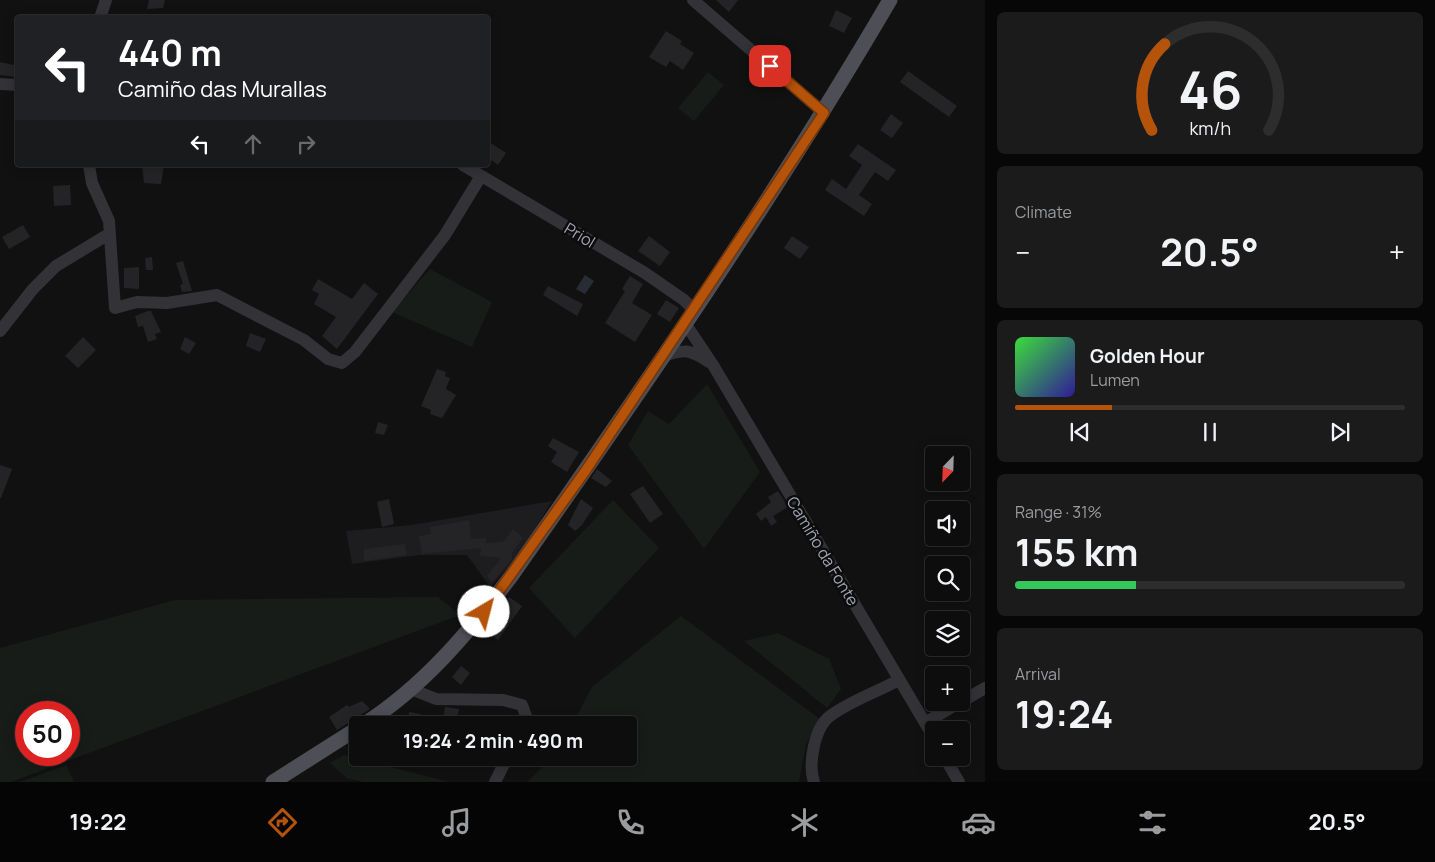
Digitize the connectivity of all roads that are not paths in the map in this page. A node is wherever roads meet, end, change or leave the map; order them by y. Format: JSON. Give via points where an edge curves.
{"nodes":[{"id":1,"x":106,"y":0,"type":"edge"},
{"id":2,"x":693,"y":0,"type":"edge"},
{"id":3,"x":890,"y":0,"type":"edge"},
{"id":4,"x":101,"y":15,"type":"edge"},
{"id":5,"x":0,"y":84,"type":"edge"},
{"id":6,"x":15,"y":85,"type":"edge"},
{"id":7,"x":824,"y":113,"type":"junction"},
{"id":8,"x":89,"y":167,"type":"edge"},
{"id":9,"x":466,"y":167,"type":"edge"},
{"id":10,"x":481,"y":176,"type":"junction"},
{"id":11,"x":109,"y":234,"type":"junction"},
{"id":12,"x":686,"y":322,"type":"junction"},
{"id":13,"x":0,"y":330,"type":"edge"},
{"id":14,"x":696,"y":353,"type":"junction"},
{"id":15,"x":663,"y":356,"type":"junction"},
{"id":16,"x":713,"y":365,"type":"junction"},
{"id":17,"x":899,"y":680,"type":"junction"},
{"id":18,"x":985,"y":688,"type":"edge"},
{"id":19,"x":411,"y":689,"type":"junction"},
{"id":20,"x":970,"y":697,"type":"edge"},
{"id":21,"x":946,"y":711,"type":"edge"},
{"id":22,"x":377,"y":716,"type":"edge"},
{"id":23,"x":526,"y":716,"type":"edge"},
{"id":24,"x":928,"y":721,"type":"edge"},
{"id":25,"x":925,"y":723,"type":"edge"},
{"id":26,"x":349,"y":734,"type":"edge"},
{"id":27,"x":503,"y":766,"type":"edge"},
{"id":28,"x":950,"y":766,"type":"edge"},
{"id":29,"x":273,"y":782,"type":"edge"},
{"id":30,"x":495,"y":782,"type":"edge"},
{"id":31,"x":814,"y":782,"type":"edge"},
{"id":32,"x":959,"y":782,"type":"edge"}],
"edges":[{"from":1,"to":4,"type":"street"},
{"from":2,"to":7,"type":"street"},
{"from":3,"to":7,"type":"main road"},
{"from":5,"to":6,"type":"street"},
{"from":7,"to":12,"type":"main road"},
{"from":8,"to":11,"type":"street","via":[[92,184],[109,221]]},
{"from":9,"to":10,"type":"street","name":"Priol"},
{"from":10,"to":11,"type":"street","via":[[445,236],[355,352],[342,363],[328,359],[304,340],[216,295],[167,303],[137,302],[115,308]]},
{"from":10,"to":12,"type":"street","name":"Priol","via":[[684,300]]},
{"from":11,"to":13,"type":"street","via":[[56,266]]},
{"from":12,"to":14,"type":"street","via":[[684,344]]},
{"from":12,"to":15,"type":"main road"},
{"from":12,"to":16,"type":"street","name":"Camiño da Fonte"},
{"from":14,"to":15,"type":"street","via":[[683,350]]},
{"from":14,"to":16,"type":"street"},
{"from":15,"to":19,"type":"main road","via":[[512,575],[474,625],[432,672]]},
{"from":16,"to":17,"type":"street","name":"Camiño da Fonte"},
{"from":17,"to":25,"type":"street","name":"Camiño da Fonte"},
{"from":17,"to":31,"type":"street","via":[[828,718],[814,743],[811,773]]},
{"from":18,"to":20,"type":"street"},
{"from":19,"to":22,"type":"main road"},
{"from":19,"to":23,"type":"street","via":[[436,699],[503,700],[522,704]]},
{"from":21,"to":24,"type":"street"},
{"from":26,"to":29,"type":"main road"},
{"from":27,"to":30,"type":"street"},
{"from":28,"to":32,"type":"street"}]}
